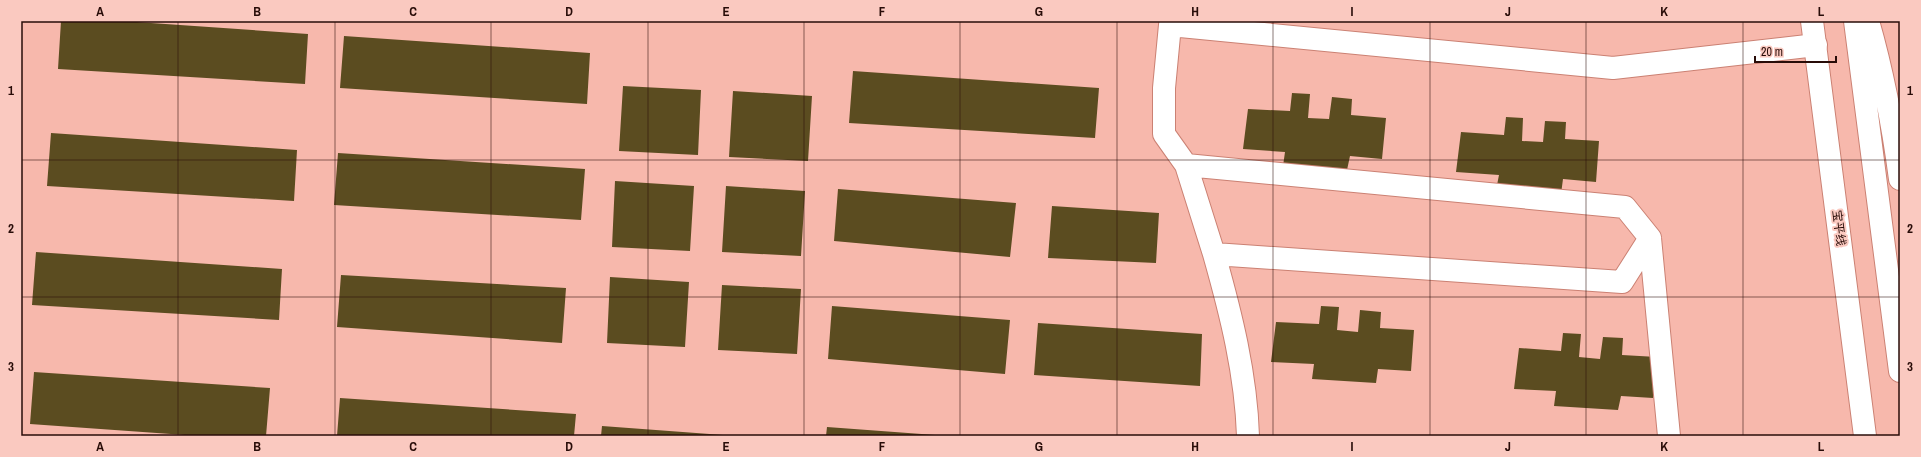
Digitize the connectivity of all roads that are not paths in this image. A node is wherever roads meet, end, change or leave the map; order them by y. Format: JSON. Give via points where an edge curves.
{"nodes":[{"id":1,"x":1812,"y":21,"type":"edge"},
{"id":2,"x":1854,"y":21,"type":"edge"},
{"id":3,"x":1868,"y":21,"type":"edge"},
{"id":4,"x":1170,"y":23,"type":"edge"},
{"id":5,"x":1816,"y":45,"type":"junction"},
{"id":6,"x":1186,"y":165,"type":"junction"},
{"id":7,"x":1900,"y":179,"type":"edge"},
{"id":8,"x":1650,"y":238,"type":"junction"},
{"id":9,"x":1214,"y":254,"type":"junction"},
{"id":10,"x":1900,"y":371,"type":"edge"},
{"id":11,"x":1248,"y":436,"type":"edge"},
{"id":12,"x":1669,"y":436,"type":"edge"},
{"id":13,"x":1865,"y":436,"type":"edge"}],
"edges":[{"from":1,"to":5,"type":"street","name":"宝平线"},
{"from":2,"to":10,"type":"street"},
{"from":3,"to":7,"type":"street","via":[[1880,62]]},
{"from":4,"to":5,"type":"street","via":[[1613,68]]},
{"from":4,"to":6,"type":"street","via":[[1164,88],[1164,134]]},
{"from":5,"to":13,"type":"street","name":"宝平线"},
{"from":6,"to":8,"type":"street","via":[[1625,207]]},
{"from":6,"to":9,"type":"street"},
{"from":8,"to":9,"type":"street","via":[[1622,282]]},
{"from":8,"to":12,"type":"street"},
{"from":9,"to":11,"type":"street","via":[[1232,320]]}]}
